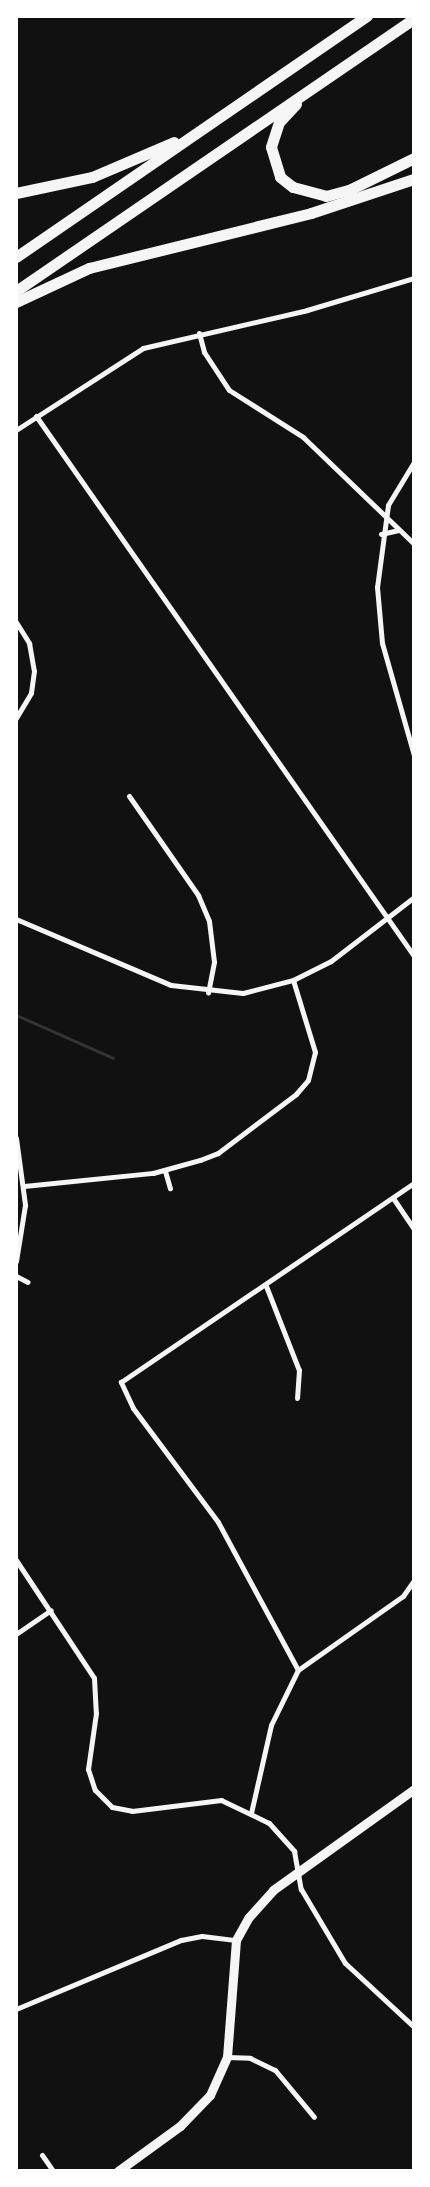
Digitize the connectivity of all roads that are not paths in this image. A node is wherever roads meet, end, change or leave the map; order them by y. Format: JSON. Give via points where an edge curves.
{"nodes":[{"id":1,"x":367,"y":16,"type":"edge"},
{"id":2,"x":414,"y":18,"type":"edge"},
{"id":3,"x":312,"y":86,"type":"junction"},
{"id":4,"x":194,"y":134,"type":"junction"},
{"id":5,"x":414,"y":158,"type":"edge"},
{"id":6,"x":414,"y":179,"type":"edge"},
{"id":7,"x":16,"y":193,"type":"edge"},
{"id":8,"x":16,"y":257,"type":"edge"},
{"id":9,"x":414,"y":278,"type":"edge"},
{"id":10,"x":16,"y":291,"type":"edge"},
{"id":11,"x":16,"y":302,"type":"edge"},
{"id":12,"x":199,"y":333,"type":"junction"},
{"id":13,"x":36,"y":416,"type":"junction"},
{"id":14,"x":16,"y":430,"type":"edge"},
{"id":15,"x":414,"y":462,"type":"edge"},
{"id":16,"x":389,"y":502,"type":"junction"},
{"id":17,"x":374,"y":506,"type":"junction"},
{"id":18,"x":385,"y":516,"type":"junction"},
{"id":19,"x":399,"y":530,"type":"junction"},
{"id":20,"x":381,"y":534,"type":"junction"},
{"id":21,"x":414,"y":544,"type":"edge"},
{"id":22,"x":16,"y":622,"type":"edge"},
{"id":23,"x":16,"y":718,"type":"edge"},
{"id":24,"x":414,"y":755,"type":"edge"},
{"id":25,"x":129,"y":796,"type":"dead end"},
{"id":26,"x":414,"y":897,"type":"edge"},
{"id":27,"x":16,"y":919,"type":"edge"},
{"id":28,"x":389,"y":920,"type":"junction"},
{"id":29,"x":414,"y":956,"type":"edge"},
{"id":30,"x":293,"y":980,"type":"junction"},
{"id":31,"x":208,"y":992,"type":"junction"},
{"id":32,"x":16,"y":1138,"type":"edge"},
{"id":33,"x":165,"y":1171,"type":"junction"},
{"id":34,"x":414,"y":1183,"type":"edge"},
{"id":35,"x":24,"y":1186,"type":"junction"},
{"id":36,"x":170,"y":1188,"type":"dead end"},
{"id":37,"x":393,"y":1198,"type":"junction"},
{"id":38,"x":414,"y":1230,"type":"edge"},
{"id":39,"x":16,"y":1262,"type":"edge"},
{"id":40,"x":16,"y":1276,"type":"edge"},
{"id":41,"x":28,"y":1282,"type":"dead end"},
{"id":42,"x":266,"y":1286,"type":"junction"},
{"id":43,"x":297,"y":1398,"type":"dead end"},
{"id":44,"x":16,"y":1560,"type":"edge"},
{"id":45,"x":414,"y":1580,"type":"edge"},
{"id":46,"x":51,"y":1610,"type":"junction"},
{"id":47,"x":16,"y":1634,"type":"edge"},
{"id":48,"x":298,"y":1670,"type":"junction"},
{"id":49,"x":414,"y":1789,"type":"edge"},
{"id":50,"x":251,"y":1813,"type":"junction"},
{"id":51,"x":298,"y":1871,"type":"junction"},
{"id":52,"x":236,"y":1940,"type":"junction"},
{"id":53,"x":16,"y":2009,"type":"edge"},
{"id":54,"x":414,"y":2027,"type":"edge"},
{"id":55,"x":226,"y":2057,"type":"junction"},
{"id":56,"x":314,"y":2117,"type":"dead end"},
{"id":57,"x":42,"y":2155,"type":"dead end"},
{"id":58,"x":53,"y":2171,"type":"edge"},
{"id":59,"x":118,"y":2171,"type":"edge"}],
"edges":[{"from":1,"to":4,"type":"highway"},
{"from":2,"to":3,"type":"highway"},
{"from":3,"to":5,"type":"highway","via":[[279,122],[270,147],[280,177],[293,187],[326,196]]},
{"from":3,"to":10,"type":"highway"},
{"from":4,"to":7,"type":"highway","via":[[92,177]]},
{"from":4,"to":8,"type":"highway"},
{"from":6,"to":11,"type":"highway","via":[[311,213],[97,265]]},
{"from":9,"to":12,"type":"street","via":[[307,310]]},
{"from":12,"to":13,"type":"street","via":[[130,354]]},
{"from":12,"to":17,"type":"street","via":[[208,360],[229,390],[303,437]]},
{"from":13,"to":14,"type":"street"},
{"from":13,"to":28,"type":"street"},
{"from":15,"to":16,"type":"street"},
{"from":16,"to":17,"type":"street"},
{"from":16,"to":18,"type":"street"},
{"from":17,"to":18,"type":"street"},
{"from":18,"to":19,"type":"street"},
{"from":18,"to":20,"type":"street"},
{"from":19,"to":20,"type":"street"},
{"from":19,"to":21,"type":"street"},
{"from":20,"to":24,"type":"street","via":[[377,615]]},
{"from":22,"to":23,"type":"street","via":[[29,643],[34,671],[30,693]]},
{"from":25,"to":31,"type":"street","via":[[198,896],[209,922],[214,962]]},
{"from":26,"to":28,"type":"street"},
{"from":27,"to":31,"type":"street","via":[[171,985]]},
{"from":28,"to":29,"type":"street"},
{"from":28,"to":30,"type":"street","via":[[331,961]]},
{"from":30,"to":31,"type":"street","via":[[243,993]]},
{"from":30,"to":33,"type":"street","via":[[314,1038],[314,1060],[304,1087],[218,1153]]},
{"from":32,"to":35,"type":"street"},
{"from":33,"to":35,"type":"street"},
{"from":33,"to":36,"type":"street"},
{"from":34,"to":37,"type":"street"},
{"from":35,"to":39,"type":"street","via":[[25,1228]]},
{"from":37,"to":38,"type":"street"},
{"from":37,"to":42,"type":"street"},
{"from":40,"to":41,"type":"street"},
{"from":42,"to":43,"type":"street","via":[[299,1370]]},
{"from":42,"to":48,"type":"street","via":[[121,1382],[133,1408],[218,1522]]},
{"from":44,"to":46,"type":"street"},
{"from":45,"to":48,"type":"street","via":[[389,1606]]},
{"from":46,"to":47,"type":"street"},
{"from":46,"to":50,"type":"street","via":[[94,1678],[96,1713],[88,1769],[94,1790],[112,1807],[132,1811],[220,1800]]},
{"from":48,"to":50,"type":"street","via":[[272,1725]]},
{"from":49,"to":51,"type":"main road"},
{"from":50,"to":51,"type":"street","via":[[269,1823],[294,1852]]},
{"from":51,"to":52,"type":"main road","via":[[248,1917]]},
{"from":51,"to":54,"type":"street","via":[[301,1889],[345,1962]]},
{"from":52,"to":53,"type":"street","via":[[202,1936],[182,1940]]},
{"from":52,"to":55,"type":"main road"},
{"from":55,"to":56,"type":"street","via":[[250,2058],[275,2070]]},
{"from":55,"to":59,"type":"main road","via":[[210,2095],[180,2126]]},
{"from":57,"to":58,"type":"street"}]}
